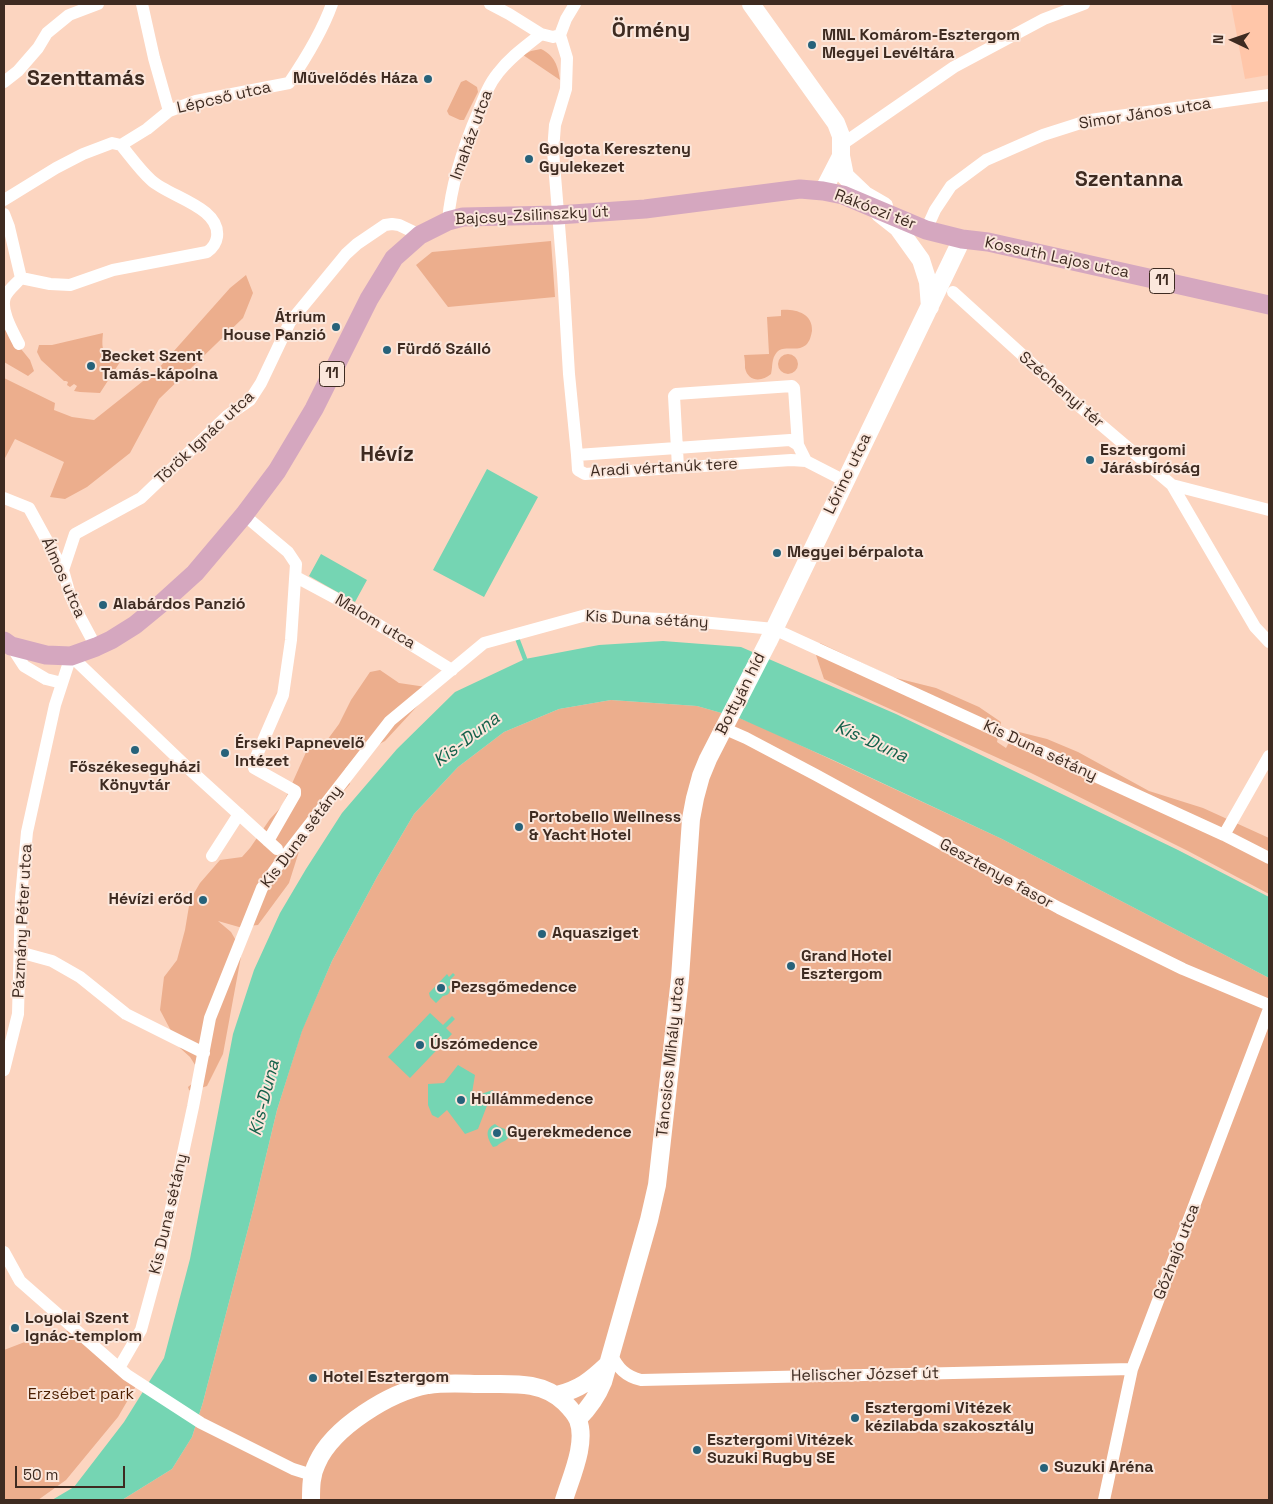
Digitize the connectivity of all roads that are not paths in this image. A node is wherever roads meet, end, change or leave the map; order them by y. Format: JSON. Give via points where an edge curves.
{"nodes":[{"id":1,"x":98,"y":4,"type":"edge"},
{"id":2,"x":142,"y":4,"type":"edge"},
{"id":3,"x":332,"y":4,"type":"edge"},
{"id":4,"x":490,"y":4,"type":"edge"},
{"id":5,"x":575,"y":4,"type":"edge"},
{"id":6,"x":751,"y":4,"type":"edge"},
{"id":7,"x":1084,"y":4,"type":"edge"},
{"id":8,"x":542,"y":34,"type":"junction"},
{"id":9,"x":560,"y":36,"type":"junction"},
{"id":10,"x":4,"y":82,"type":"edge"},
{"id":11,"x":1269,"y":95,"type":"edge"},
{"id":12,"x":169,"y":111,"type":"junction"},
{"id":13,"x":121,"y":145,"type":"junction"},
{"id":14,"x":841,"y":151,"type":"junction"},
{"id":15,"x":823,"y":191,"type":"junction"},
{"id":16,"x":727,"y":198,"type":"joint"},
{"id":17,"x":4,"y":200,"type":"edge"},
{"id":18,"x":873,"y":209,"type":"junction"},
{"id":19,"x":4,"y":214,"type":"edge"},
{"id":20,"x":558,"y":215,"type":"junction"},
{"id":21,"x":448,"y":221,"type":"junction"},
{"id":22,"x":923,"y":224,"type":"junction"},
{"id":23,"x":420,"y":235,"type":"junction"},
{"id":24,"x":962,"y":240,"type":"junction"},
{"id":25,"x":21,"y":278,"type":"junction"},
{"id":26,"x":953,"y":292,"type":"dead end"},
{"id":27,"x":1269,"y":305,"type":"edge"},
{"id":28,"x":930,"y":308,"type":"junction"},
{"id":29,"x":19,"y":344,"type":"dead end"},
{"id":30,"x":798,"y":445,"type":"junction"},
{"id":31,"x":677,"y":447,"type":"junction"},
{"id":32,"x":577,"y":454,"type":"junction"},
{"id":33,"x":806,"y":461,"type":"junction"},
{"id":34,"x":678,"y":468,"type":"junction"},
{"id":35,"x":845,"y":481,"type":"junction"},
{"id":36,"x":1172,"y":485,"type":"junction"},
{"id":37,"x":4,"y":498,"type":"edge"},
{"id":38,"x":1269,"y":510,"type":"edge"},
{"id":39,"x":244,"y":515,"type":"junction"},
{"id":40,"x":63,"y":570,"type":"junction"},
{"id":41,"x":296,"y":576,"type":"junction"},
{"id":42,"x":771,"y":636,"type":"junction"},
{"id":43,"x":1269,"y":642,"type":"edge"},
{"id":44,"x":8,"y":644,"type":"edge"},
{"id":45,"x":96,"y":647,"type":"junction"},
{"id":46,"x":70,"y":656,"type":"junction"},
{"id":47,"x":452,"y":670,"type":"junction"},
{"id":48,"x":62,"y":683,"type":"junction"},
{"id":49,"x":730,"y":731,"type":"dead end"},
{"id":50,"x":714,"y":747,"type":"joint"},
{"id":51,"x":1269,"y":756,"type":"edge"},
{"id":52,"x":237,"y":812,"type":"junction"},
{"id":53,"x":1224,"y":835,"type":"junction"},
{"id":54,"x":212,"y":856,"type":"dead end"},
{"id":55,"x":1269,"y":858,"type":"edge"},
{"id":56,"x":19,"y":952,"type":"junction"},
{"id":57,"x":1269,"y":1005,"type":"edge"},
{"id":58,"x":1269,"y":1010,"type":"edge"},
{"id":59,"x":204,"y":1053,"type":"junction"},
{"id":60,"x":4,"y":1070,"type":"edge"},
{"id":61,"x":4,"y":1252,"type":"edge"},
{"id":62,"x":609,"y":1360,"type":"junction"},
{"id":63,"x":1132,"y":1369,"type":"junction"},
{"id":64,"x":123,"y":1371,"type":"junction"},
{"id":65,"x":557,"y":1396,"type":"junction"},
{"id":66,"x":578,"y":1419,"type":"junction"},
{"id":67,"x":312,"y":1475,"type":"junction"},
{"id":68,"x":311,"y":1500,"type":"edge"},
{"id":69,"x":564,"y":1500,"type":"edge"},
{"id":70,"x":1104,"y":1500,"type":"edge"}],
"edges":[{"from":1,"to":10,"type":"street","via":[[69,14],[47,33],[18,71]]},
{"from":2,"to":12,"type":"street"},
{"from":3,"to":12,"type":"street","name":"Lépcső utca","via":[[304,62],[289,82],[196,101]]},
{"from":4,"to":8,"type":"street"},
{"from":5,"to":9,"type":"street"},
{"from":6,"to":14,"type":"street","via":[[833,119],[841,136]]},
{"from":7,"to":14,"type":"street","via":[[1044,19],[954,66]]},
{"from":8,"to":9,"type":"street"},
{"from":8,"to":21,"type":"street","name":"Imaház utca","via":[[512,58],[489,86],[458,168]]},
{"from":9,"to":20,"type":"street","via":[[567,58],[567,72],[552,151]]},
{"from":11,"to":22,"type":"street","name":"Simor János utca","via":[[1090,120],[1043,135],[986,160],[951,186]]},
{"from":12,"to":13,"type":"street","name":"Lépcső utca"},
{"from":13,"to":17,"type":"street","name":"Lépcső utca","via":[[112,143],[83,154]]},
{"from":13,"to":25,"type":"street","via":[[151,181],[207,212],[217,228],[216,243],[212,249],[113,270],[70,285]]},
{"from":14,"to":15,"type":"street"},
{"from":14,"to":22,"type":"street","via":[[845,176],[865,195]]},
{"from":15,"to":16,"type":"main road","name":"Rákóczi tér","number":"11","via":[[785,190]]},
{"from":15,"to":18,"type":"main road","name":"Rákóczi tér","number":"11","via":[[843,195]]},
{"from":16,"to":20,"type":"main road","name":"Bajcsy-Zsilinszky út","number":"11","via":[[645,209]]},
{"from":18,"to":22,"type":"main road","name":"Rákóczi tér","number":"11"},
{"from":18,"to":28,"type":"street","via":[[898,228],[921,260],[928,282]]},
{"from":19,"to":25,"type":"street"},
{"from":20,"to":21,"type":"main road","name":"Bajcsy-Zsilinszky út","number":"11"},
{"from":20,"to":32,"type":"street"},
{"from":21,"to":23,"type":"main road","name":"Bajcsy-Zsilinszky út","number":"11"},
{"from":22,"to":24,"type":"main road","name":"Rákóczi tér","number":"11"},
{"from":23,"to":39,"type":"main road","name":"Bajcsy-Zsilinszky út","number":"11","via":[[394,258],[369,299],[297,439]]},
{"from":23,"to":40,"type":"street","name":"Török Ignác utca","via":[[392,224],[362,240],[346,254],[290,322],[262,383],[250,400],[227,416],[141,498],[75,534]]},
{"from":24,"to":27,"type":"main road","name":"Kossuth Lajos utca","number":"11","via":[[988,242]]},
{"from":24,"to":28,"type":"street","name":"Lőrinc utca"},
{"from":25,"to":29,"type":"street","via":[[5,296],[4,304]]},
{"from":26,"to":36,"type":"street","name":"Széchenyi tér"},
{"from":28,"to":35,"type":"street","name":"Lőrinc utca"},
{"from":30,"to":31,"type":"street","name":"Aradi vértanúk tere","via":[[790,440]]},
{"from":30,"to":31,"type":"street","name":"Aradi vértanúk tere","via":[[792,386],[676,394]]},
{"from":30,"to":33,"type":"street","name":"Aradi vértanúk tere"},
{"from":31,"to":32,"type":"street","name":"Aradi vértanúk tere"},
{"from":31,"to":34,"type":"street"},
{"from":32,"to":34,"type":"street","name":"Aradi vértanúk tere","via":[[578,470],[585,474]]},
{"from":33,"to":34,"type":"street","name":"Aradi vértanúk tere"},
{"from":33,"to":35,"type":"street","name":"Aradi vértanúk tere"},
{"from":35,"to":42,"type":"street","name":"Lőrinc utca"},
{"from":36,"to":38,"type":"street","name":"Széchenyi tér"},
{"from":36,"to":43,"type":"street","name":"Széchenyi tér","via":[[1255,627]]},
{"from":37,"to":40,"type":"street","name":"Álmos utca","via":[[30,508]]},
{"from":39,"to":41,"type":"street","via":[[288,552],[296,564]]},
{"from":39,"to":45,"type":"main road","name":"Bajcsy-Zsilinszky út","number":"11","via":[[195,573],[163,602],[135,625]]},
{"from":40,"to":45,"type":"street","name":"Álmos utca","via":[[70,595]]},
{"from":41,"to":47,"type":"street","name":"Malom utca","via":[[338,598]]},
{"from":41,"to":52,"type":"street","via":[[283,695],[253,764],[254,768],[295,791],[295,794],[273,845]]},
{"from":42,"to":47,"type":"street","name":"Kis Duna sétány","via":[[680,620],[586,615],[484,643]]},
{"from":42,"to":50,"type":"street","name":"Bottyán híd"},
{"from":42,"to":53,"type":"street","name":"Kis Duna sétány","via":[[1011,738]]},
{"from":44,"to":46,"type":"main road","number":"11","via":[[46,655]]},
{"from":44,"to":48,"type":"street","via":[[24,666],[46,679]]},
{"from":45,"to":46,"type":"main road","name":"Bajcsy-Zsilinszky út","number":"11"},
{"from":46,"to":48,"type":"street","name":"Pázmány Péter utca"},
{"from":46,"to":52,"type":"street"},
{"from":47,"to":59,"type":"street","name":"Kis Duna sétány","via":[[390,721],[262,888],[210,1018]]},
{"from":48,"to":56,"type":"street","name":"Pázmány Péter utca","via":[[27,832]]},
{"from":49,"to":57,"type":"street","name":"Gesztenye fasor","via":[[1059,908],[1183,969]]},
{"from":50,"to":62,"type":"street","name":"Táncsics Mihály utca","via":[[701,776],[692,819],[680,978],[657,1185]]},
{"from":51,"to":53,"type":"street"},
{"from":52,"to":54,"type":"street"},
{"from":53,"to":55,"type":"street","name":"Kis Duna sétány"},
{"from":56,"to":59,"type":"street","via":[[52,961],[80,977],[126,1014]]},
{"from":56,"to":60,"type":"street","name":"Pázmány Péter utca","via":[[18,1014]]},
{"from":58,"to":63,"type":"street","name":"Gőzhajó utca"},
{"from":59,"to":64,"type":"street","name":"Kis Duna sétány","via":[[159,1264],[141,1330]]},
{"from":61,"to":64,"type":"street","via":[[20,1281]]},
{"from":62,"to":63,"type":"street","name":"Helischer József út","via":[[631,1378],[641,1380]]},
{"from":62,"to":65,"type":"street","via":[[595,1377],[578,1389]]},
{"from":62,"to":66,"type":"street","via":[[598,1396]]},
{"from":63,"to":70,"type":"street","name":"Gőzhajó utca"},
{"from":64,"to":67,"type":"street","via":[[201,1423],[293,1469]]},
{"from":65,"to":66,"type":"street"},
{"from":65,"to":67,"type":"street","via":[[541,1387],[513,1384],[430,1385],[402,1392],[340,1433],[326,1448]]},
{"from":66,"to":69,"type":"street","via":[[580,1447]]},
{"from":67,"to":68,"type":"street"}]}
